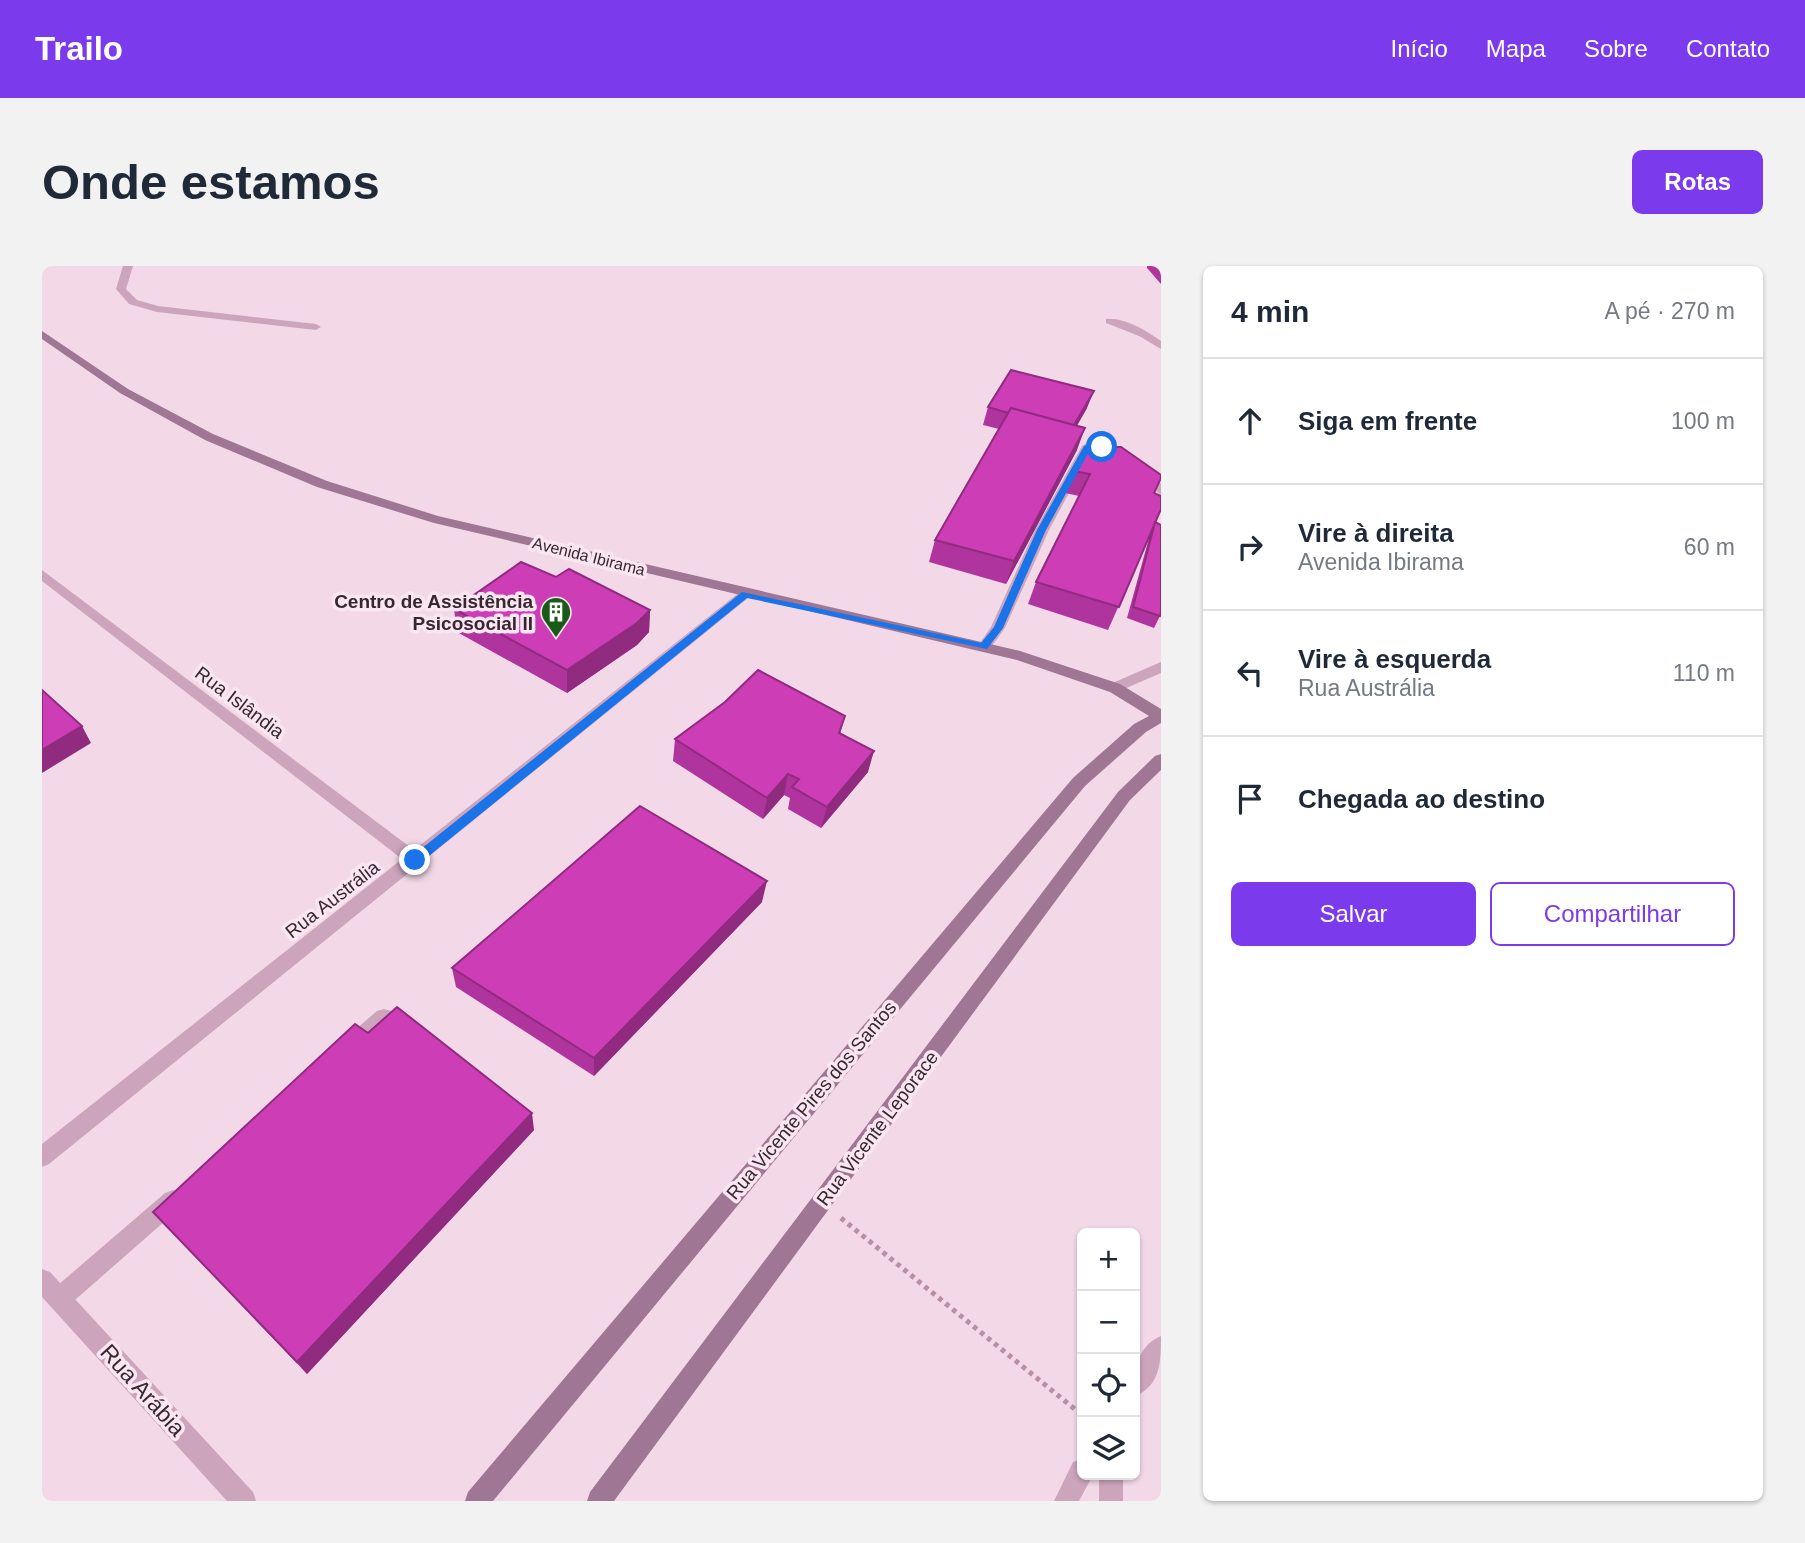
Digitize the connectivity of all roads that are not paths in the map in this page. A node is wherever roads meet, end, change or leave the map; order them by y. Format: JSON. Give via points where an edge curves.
{"nodes":[{"id":1,"x":128,"y":266,"type":"edge"},
{"id":2,"x":1110,"y":321,"type":"dead end"},
{"id":3,"x":316,"y":327,"type":"dead end"},
{"id":4,"x":42,"y":334,"type":"edge"},
{"id":5,"x":1161,"y":346,"type":"edge"},
{"id":6,"x":1161,"y":491,"type":"edge"},
{"id":7,"x":42,"y":574,"type":"edge"},
{"id":8,"x":746,"y":594,"type":"junction"},
{"id":9,"x":984,"y":647,"type":"junction"},
{"id":10,"x":1161,"y":667,"type":"edge"},
{"id":11,"x":1115,"y":688,"type":"junction"},
{"id":12,"x":1161,"y":716,"type":"edge"},
{"id":13,"x":1161,"y":760,"type":"edge"},
{"id":14,"x":415,"y":860,"type":"junction"},
{"id":15,"x":384,"y":1017,"type":"edge"},
{"id":16,"x":331,"y":1062,"type":"edge"},
{"id":17,"x":42,"y":1157,"type":"edge"},
{"id":18,"x":185,"y":1190,"type":"edge"},
{"id":19,"x":42,"y":1280,"type":"edge"},
{"id":20,"x":59,"y":1299,"type":"junction"},
{"id":21,"x":1161,"y":1348,"type":"edge"},
{"id":22,"x":1140,"y":1377,"type":"edge"},
{"id":23,"x":1077,"y":1480,"type":"edge"},
{"id":24,"x":1111,"y":1480,"type":"edge"},
{"id":25,"x":244,"y":1501,"type":"edge"},
{"id":26,"x":477,"y":1501,"type":"edge"},
{"id":27,"x":598,"y":1501,"type":"edge"},
{"id":28,"x":1066,"y":1501,"type":"edge"},
{"id":29,"x":1111,"y":1501,"type":"edge"}],
"edges":[{"from":1,"to":3,"type":"street","via":[[121,289],[134,302],[157,309]]},
{"from":2,"to":5,"type":"street"},
{"from":4,"to":8,"type":"main road","name":"Avenida Ibirama","via":[[124,391],[209,437],[323,484],[434,519]]},
{"from":6,"to":9,"type":"street","via":[[1119,453],[1088,446],[1042,530],[998,628]]},
{"from":7,"to":14,"type":"street","name":"Rua Islândia"},
{"from":8,"to":9,"type":"main road","name":"Avenida Ibirama"},
{"from":8,"to":14,"type":"street","name":"Rua Austrália"},
{"from":9,"to":11,"type":"main road","name":"Avenida Ibirama"},
{"from":10,"to":11,"type":"street"},
{"from":11,"to":12,"type":"main road","name":"Avenida Ibirama"},
{"from":12,"to":26,"type":"main road","name":"Rua Vicente Pires dos Santos","via":[[1140,728],[1079,782]]},
{"from":13,"to":27,"type":"main road","name":"Rua Vicente Leporace","via":[[1124,796]]},
{"from":14,"to":17,"type":"street","name":"Rua Austrália"},
{"from":15,"to":16,"type":"street"},
{"from":18,"to":20,"type":"street"},
{"from":19,"to":20,"type":"street","name":"Rua Arábia"},
{"from":20,"to":25,"type":"street","name":"Rua Arábia"},
{"from":21,"to":22,"type":"street"},
{"from":23,"to":28,"type":"street"},
{"from":24,"to":29,"type":"street"}]}
